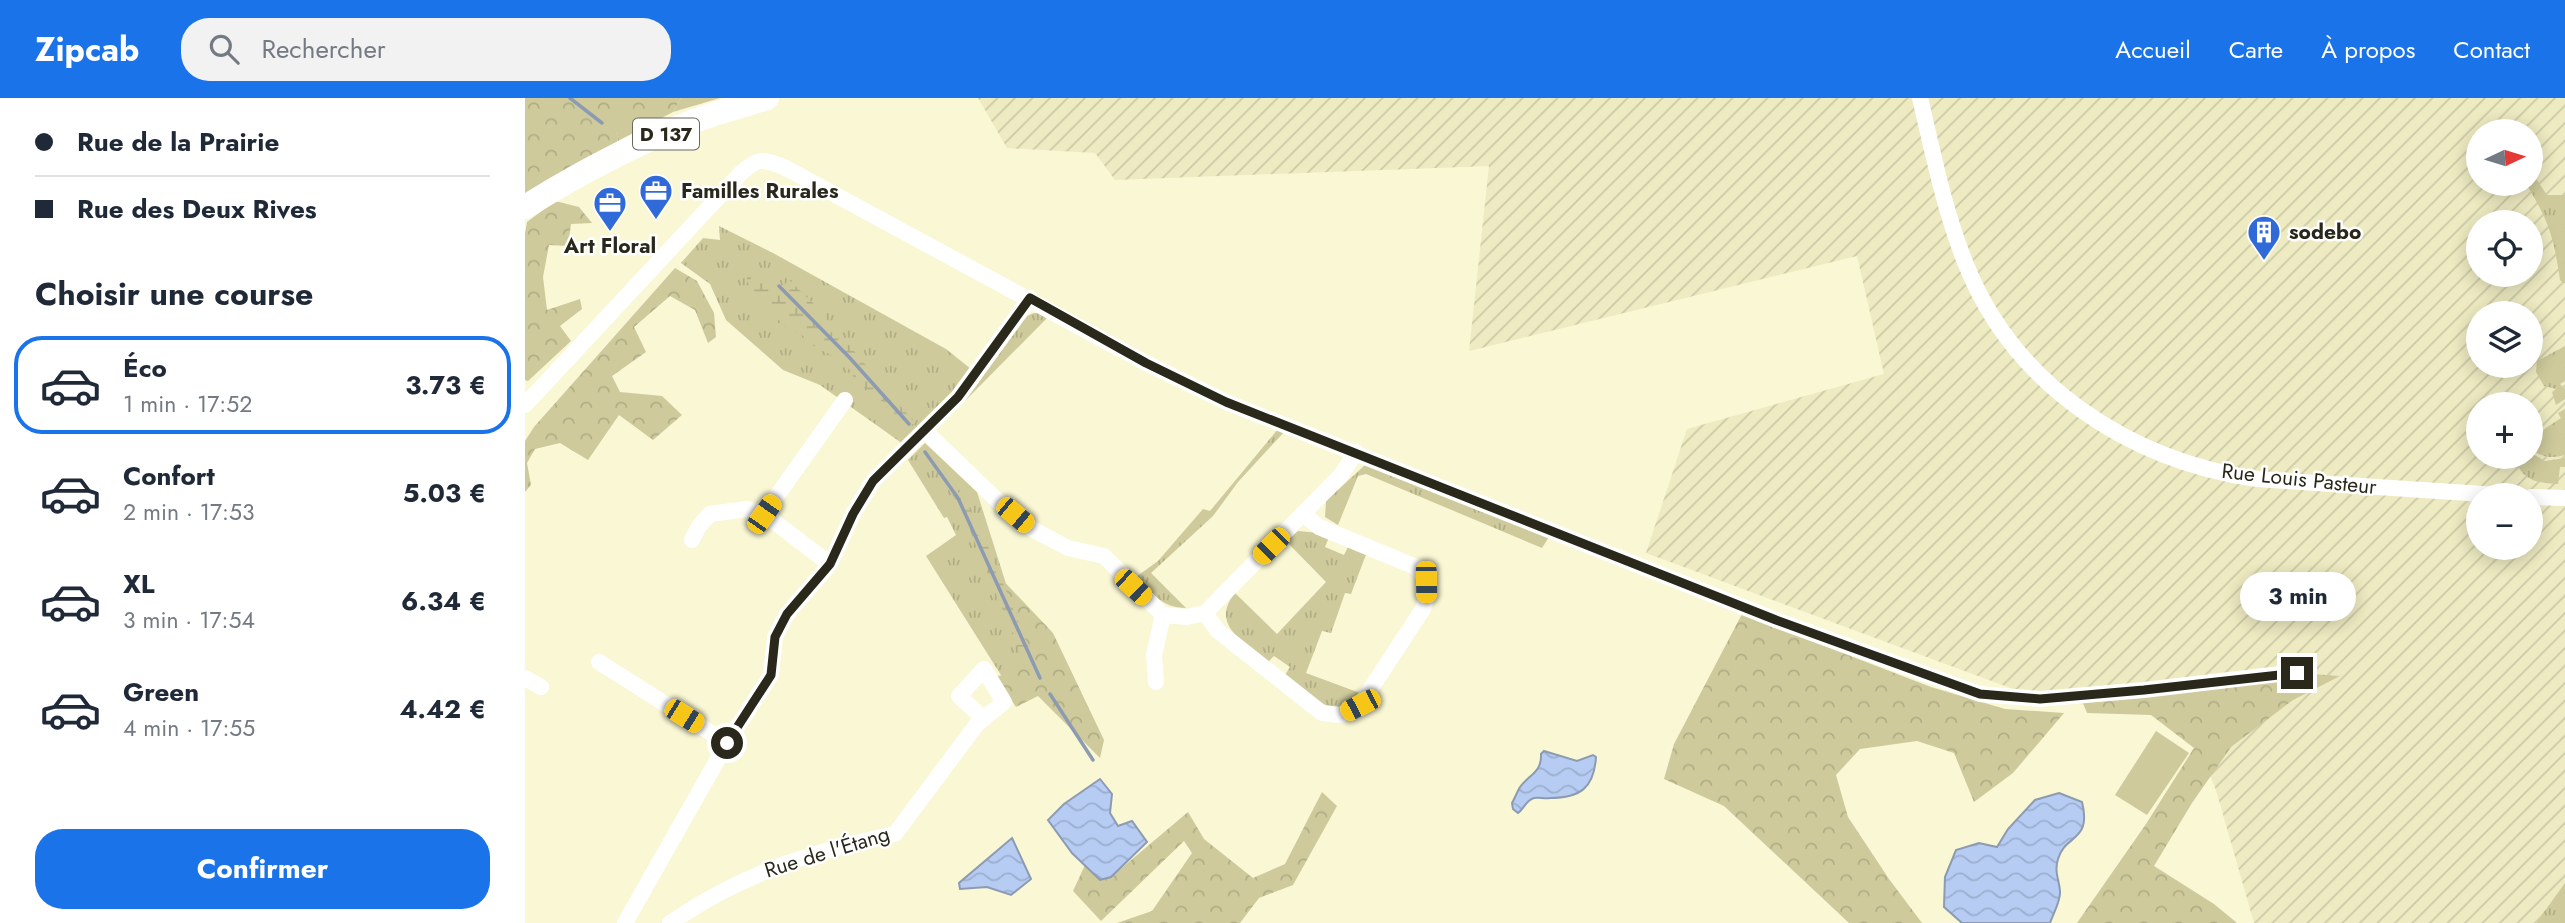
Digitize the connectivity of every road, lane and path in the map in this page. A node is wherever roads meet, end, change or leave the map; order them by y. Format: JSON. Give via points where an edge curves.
{"nodes":[{"id":1,"x":767,"y":98,"type":"edge"},
{"id":2,"x":1920,"y":98,"type":"edge"},
{"id":3,"x":525,"y":207,"type":"edge"},
{"id":4,"x":1030,"y":298,"type":"junction"},
{"id":5,"x":845,"y":400,"type":"dead end"},
{"id":6,"x":525,"y":405,"type":"edge"},
{"id":7,"x":925,"y":431,"type":"junction"},
{"id":8,"x":1356,"y":452,"type":"junction"},
{"id":9,"x":2466,"y":494,"type":"edge"},
{"id":10,"x":2543,"y":497,"type":"edge"},
{"id":11,"x":2565,"y":498,"type":"edge"},
{"id":12,"x":764,"y":514,"type":"junction"},
{"id":13,"x":1303,"y":514,"type":"junction"},
{"id":14,"x":692,"y":540,"type":"dead end"},
{"id":15,"x":830,"y":564,"type":"junction"},
{"id":16,"x":1205,"y":612,"type":"junction"},
{"id":17,"x":1163,"y":615,"type":"junction"},
{"id":18,"x":599,"y":663,"type":"dead end"},
{"id":19,"x":2297,"y":673,"type":"dead end"},
{"id":20,"x":525,"y":678,"type":"edge"},
{"id":21,"x":1156,"y":682,"type":"dead end"},
{"id":22,"x":541,"y":687,"type":"dead end"},
{"id":23,"x":984,"y":719,"type":"dead end"},
{"id":24,"x":727,"y":743,"type":"junction"},
{"id":25,"x":625,"y":923,"type":"edge"},
{"id":26,"x":670,"y":923,"type":"edge"}],
"edges":[{"from":1,"to":3,"type":"main road","number":"D 137","via":[[682,127]]},
{"from":2,"to":9,"type":"street","name":"Rue Louis Pasteur","via":[[1965,265],[1997,324],[2019,352],[2082,413],[2171,459],[2230,475]]},
{"from":4,"to":6,"type":"street","via":[[784,167],[761,160],[745,170]]},
{"from":4,"to":7,"type":"street","via":[[958,397]]},
{"from":4,"to":8,"type":"street","via":[[1226,402]]},
{"from":5,"to":12,"type":"street"},
{"from":7,"to":15,"type":"street","via":[[873,481]]},
{"from":7,"to":17,"type":"street","via":[[1032,529],[1068,548],[1104,556]]},
{"from":8,"to":13,"type":"street","via":[[1341,475]]},
{"from":8,"to":19,"type":"street","via":[[1776,620],[1980,694],[2040,699]]},
{"from":10,"to":11,"type":"street"},
{"from":12,"to":14,"type":"street","via":[[747,509],[710,514]]},
{"from":12,"to":15,"type":"street"},
{"from":13,"to":16,"type":"street"},
{"from":13,"to":16,"type":"street","via":[[1319,527],[1416,567],[1426,582],[1423,610],[1360,705],[1340,715],[1322,713],[1218,631]]},
{"from":15,"to":24,"type":"street","via":[[787,614],[775,637],[771,675]]},
{"from":16,"to":17,"type":"street","via":[[1187,617]]},
{"from":17,"to":21,"type":"street","via":[[1154,655]]},
{"from":18,"to":24,"type":"street"},
{"from":20,"to":22,"type":"street"},
{"from":23,"to":26,"type":"street","name":"Rue de l'Étang","via":[[895,834],[836,846],[767,869]]},
{"from":24,"to":25,"type":"street"}]}
